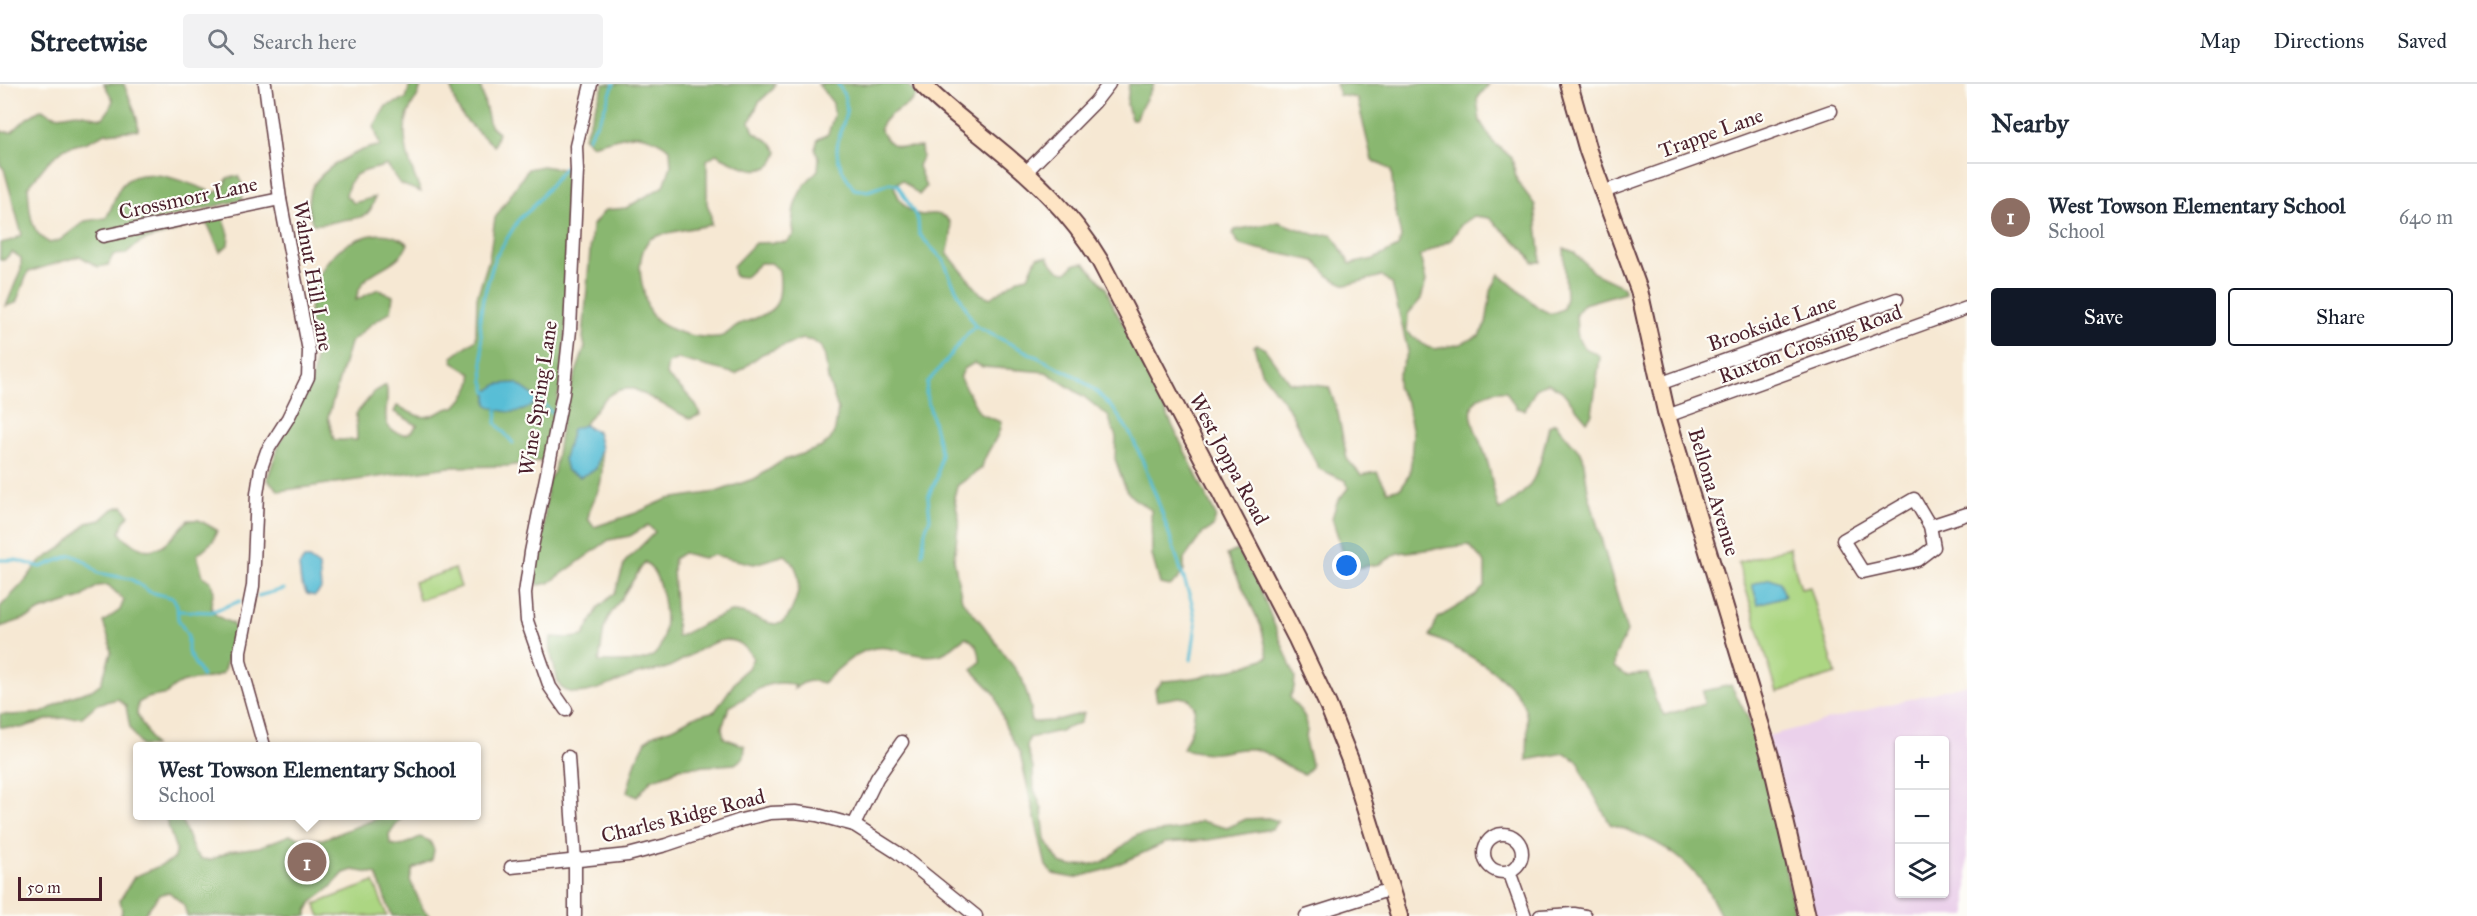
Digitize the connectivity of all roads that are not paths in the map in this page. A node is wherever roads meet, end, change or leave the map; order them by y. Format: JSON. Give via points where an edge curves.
{"nodes":[{"id":1,"x":265,"y":84,"type":"edge"},
{"id":2,"x":591,"y":84,"type":"edge"},
{"id":3,"x":922,"y":84,"type":"edge"},
{"id":4,"x":1109,"y":84,"type":"edge"},
{"id":5,"x":1569,"y":84,"type":"edge"},
{"id":6,"x":1831,"y":111,"type":"dead end"},
{"id":7,"x":1026,"y":172,"type":"junction"},
{"id":8,"x":1603,"y":192,"type":"junction"},
{"id":9,"x":280,"y":200,"type":"junction"},
{"id":10,"x":103,"y":236,"type":"dead end"},
{"id":11,"x":1897,"y":299,"type":"dead end"},
{"id":12,"x":1967,"y":308,"type":"edge"},
{"id":13,"x":1659,"y":384,"type":"junction"},
{"id":14,"x":1667,"y":416,"type":"junction"},
{"id":15,"x":1967,"y":514,"type":"edge"},
{"id":16,"x":1930,"y":526,"type":"junction"},
{"id":17,"x":566,"y":710,"type":"dead end"},
{"id":18,"x":263,"y":742,"type":"edge"},
{"id":19,"x":902,"y":742,"type":"dead end"},
{"id":20,"x":568,"y":757,"type":"dead end"},
{"id":21,"x":854,"y":825,"type":"junction"},
{"id":22,"x":575,"y":859,"type":"junction"},
{"id":23,"x":511,"y":867,"type":"dead end"},
{"id":24,"x":1509,"y":871,"type":"dead end"},
{"id":25,"x":1390,"y":889,"type":"junction"},
{"id":26,"x":575,"y":916,"type":"edge"},
{"id":27,"x":976,"y":916,"type":"edge"},
{"id":28,"x":1305,"y":916,"type":"edge"},
{"id":29,"x":1399,"y":916,"type":"edge"},
{"id":30,"x":1525,"y":916,"type":"edge"},
{"id":31,"x":1540,"y":916,"type":"edge"},
{"id":32,"x":1586,"y":916,"type":"edge"},
{"id":33,"x":1807,"y":916,"type":"edge"}],
"edges":[{"from":1,"to":9,"type":"street","name":"Walnut Hill Lane"},
{"from":2,"to":17,"type":"street","name":"Wine Spring Lane","via":[[576,146],[570,330],[563,394],[525,593],[527,621],[550,687]]},
{"from":3,"to":7,"type":"street","name":"West Joppa Road"},
{"from":4,"to":7,"type":"street"},
{"from":5,"to":8,"type":"street","name":"Bellona Avenue"},
{"from":6,"to":8,"type":"street","name":"Trappe Lane"},
{"from":7,"to":25,"type":"street","name":"West Joppa Road","via":[[1071,218],[1100,261],[1297,639],[1344,745]]},
{"from":8,"to":13,"type":"street","name":"Bellona Avenue","via":[[1639,290]]},
{"from":9,"to":10,"type":"street","name":"Crossmorr Lane"},
{"from":9,"to":18,"type":"street","name":"Walnut Hill Lane","via":[[309,351],[308,377],[267,452],[256,494],[253,586],[240,661]]},
{"from":11,"to":13,"type":"street","name":"Brookside Lane"},
{"from":12,"to":14,"type":"street","name":"Ruxton Crossing Road"},
{"from":13,"to":14,"type":"street","name":"Bellona Avenue"},
{"from":14,"to":33,"type":"street","name":"Bellona Avenue","via":[[1770,756]]},
{"from":15,"to":16,"type":"street"},
{"from":16,"to":16,"type":"street","via":[[1934,547],[1917,560],[1863,572],[1843,540],[1914,499]]},
{"from":19,"to":21,"type":"street","via":[[877,778]]},
{"from":20,"to":22,"type":"street"},
{"from":21,"to":22,"type":"street","name":"Charles Ridge Road","via":[[817,814],[770,813],[628,855]]},
{"from":21,"to":27,"type":"street","name":"Charles Ridge Road","via":[[898,853]]},
{"from":22,"to":23,"type":"street","name":"Charles Ridge Road"},
{"from":22,"to":26,"type":"street"},
{"from":24,"to":30,"type":"street"},
{"from":25,"to":28,"type":"street"},
{"from":25,"to":29,"type":"street","name":"West Joppa Road"},
{"from":31,"to":32,"type":"street"}]}
